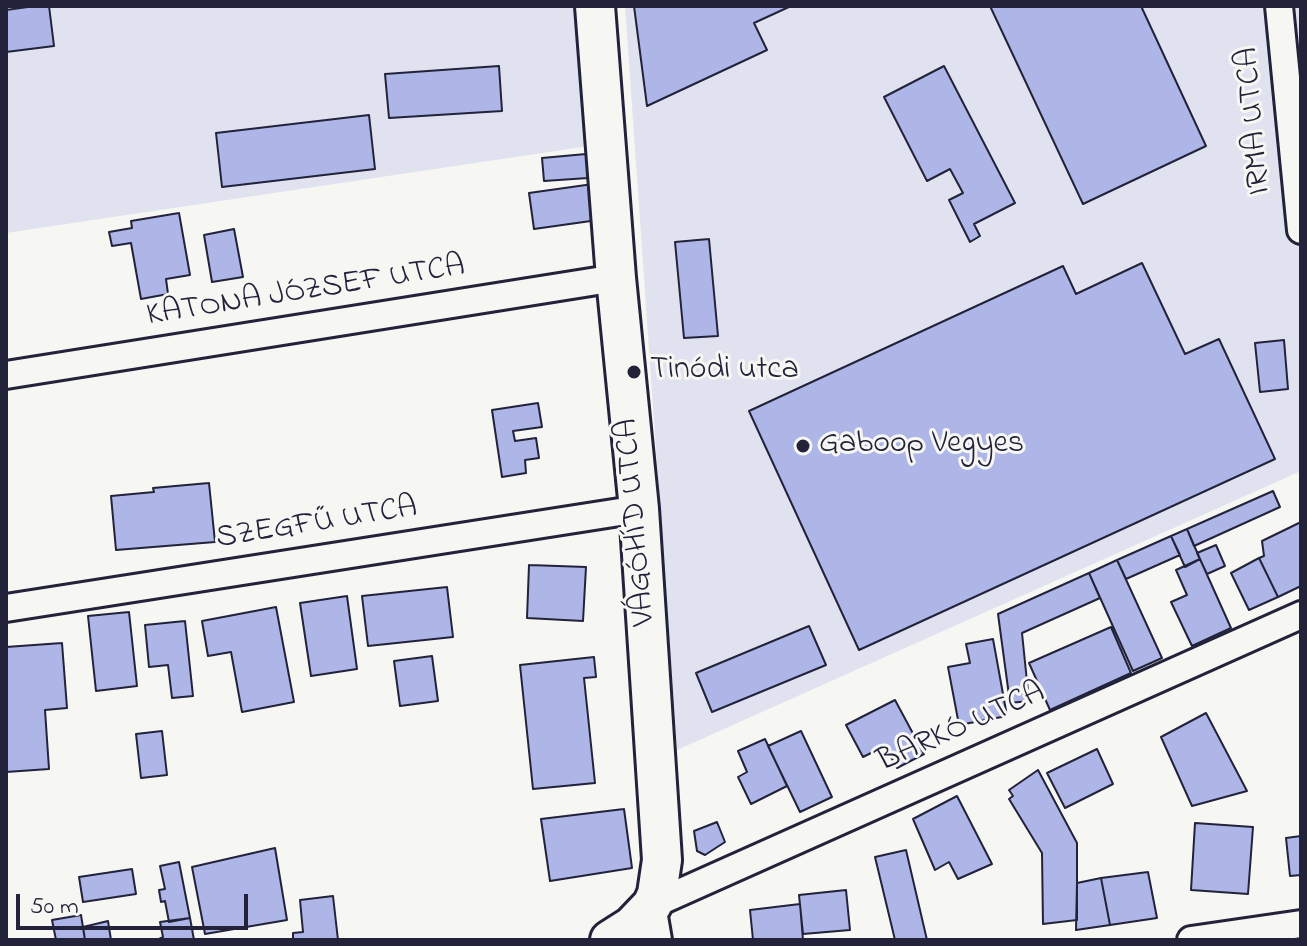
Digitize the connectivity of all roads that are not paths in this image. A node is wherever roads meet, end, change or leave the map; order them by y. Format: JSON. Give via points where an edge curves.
{"nodes":[{"id":1,"x":595,"y":6,"type":"edge"},
{"id":2,"x":1279,"y":6,"type":"edge"},
{"id":3,"x":1301,"y":230,"type":"edge"},
{"id":4,"x":616,"y":278,"type":"junction"},
{"id":5,"x":6,"y":375,"type":"edge"},
{"id":6,"x":639,"y":509,"type":"junction"},
{"id":7,"x":6,"y":608,"type":"edge"},
{"id":8,"x":1301,"y":615,"type":"edge"},
{"id":9,"x":655,"y":922,"type":"edge"},
{"id":10,"x":1301,"y":924,"type":"edge"},
{"id":11,"x":610,"y":940,"type":"edge"},
{"id":12,"x":1191,"y":940,"type":"edge"}],
"edges":[{"from":1,"to":4,"type":"street","name":"VÁGÓHÍD UTCA"},
{"from":2,"to":3,"type":"street","name":"IRMA UTCA"},
{"from":4,"to":5,"type":"street","name":"KATONA JÓZSEF UTCA"},
{"from":4,"to":6,"type":"street","name":"VÁGÓHÍD UTCA"},
{"from":6,"to":7,"type":"street","name":"SZEGFŰ UTCA"},
{"from":6,"to":9,"type":"street","name":"VÁGÓHÍD UTCA","via":[[662,860]]},
{"from":8,"to":9,"type":"street","name":"BARKÓ UTCA"},
{"from":9,"to":11,"type":"street","via":[[632,926]]},
{"from":10,"to":12,"type":"street"}]}
